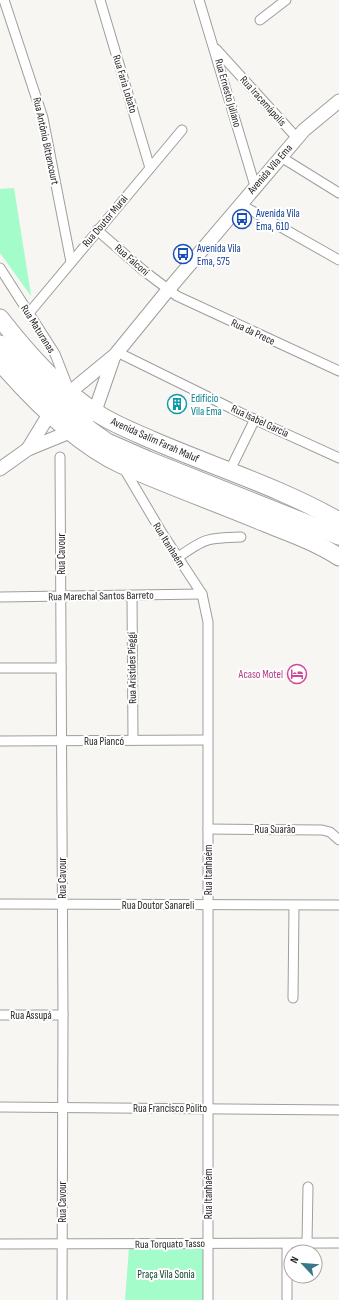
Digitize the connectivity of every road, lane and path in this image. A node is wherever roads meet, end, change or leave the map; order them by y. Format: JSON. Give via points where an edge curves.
{"nodes":[{"id":1,"x":4,"y":0,"type":"edge"},
{"id":2,"x":100,"y":0,"type":"edge"},
{"id":3,"x":199,"y":0,"type":"edge"},
{"id":4,"x":286,"y":0,"type":"edge"},
{"id":5,"x":260,"y":20,"type":"dead end"},
{"id":6,"x":214,"y":47,"type":"junction"},
{"id":7,"x":339,"y":101,"type":"edge"},
{"id":8,"x":182,"y":130,"type":"dead end"},
{"id":9,"x":297,"y":138,"type":"junction"},
{"id":10,"x":281,"y":157,"type":"junction"},
{"id":11,"x":150,"y":168,"type":"junction"},
{"id":12,"x":255,"y":186,"type":"junction"},
{"id":13,"x":339,"y":193,"type":"edge"},
{"id":14,"x":240,"y":204,"type":"junction"},
{"id":15,"x":97,"y":230,"type":"junction"},
{"id":16,"x":339,"y":260,"type":"edge"},
{"id":17,"x":71,"y":262,"type":"junction"},
{"id":18,"x":0,"y":268,"type":"edge"},
{"id":19,"x":168,"y":290,"type":"junction"},
{"id":20,"x":29,"y":313,"type":"junction"},
{"id":21,"x":0,"y":318,"type":"edge"},
{"id":22,"x":0,"y":344,"type":"edge"},
{"id":23,"x":116,"y":353,"type":"junction"},
{"id":24,"x":0,"y":362,"type":"edge"},
{"id":25,"x":339,"y":371,"type":"edge"},
{"id":26,"x":60,"y":403,"type":"junction"},
{"id":27,"x":95,"y":411,"type":"junction"},
{"id":28,"x":254,"y":419,"type":"junction"},
{"id":29,"x":77,"y":427,"type":"junction"},
{"id":30,"x":28,"y":449,"type":"junction"},
{"id":31,"x":60,"y":456,"type":"dead end"},
{"id":32,"x":339,"y":458,"type":"edge"},
{"id":33,"x":121,"y":464,"type":"junction"},
{"id":34,"x":0,"y":468,"type":"edge"},
{"id":35,"x":229,"y":472,"type":"junction"},
{"id":36,"x":317,"y":508,"type":"junction"},
{"id":37,"x":339,"y":512,"type":"edge"},
{"id":38,"x":339,"y":521,"type":"edge"},
{"id":39,"x":339,"y":536,"type":"edge"},
{"id":40,"x":241,"y":538,"type":"dead end"},
{"id":41,"x":339,"y":557,"type":"edge"},
{"id":42,"x":177,"y":558,"type":"junction"},
{"id":43,"x":202,"y":594,"type":"junction"},
{"id":44,"x":61,"y":596,"type":"junction"},
{"id":45,"x":132,"y":596,"type":"junction"},
{"id":46,"x":0,"y":597,"type":"edge"},
{"id":47,"x":0,"y":668,"type":"edge"},
{"id":48,"x":61,"y":668,"type":"junction"},
{"id":49,"x":133,"y":740,"type":"junction"},
{"id":50,"x":207,"y":740,"type":"junction"},
{"id":51,"x":0,"y":741,"type":"edge"},
{"id":52,"x":62,"y":741,"type":"junction"},
{"id":53,"x":208,"y":829,"type":"junction"},
{"id":54,"x":339,"y":840,"type":"edge"},
{"id":55,"x":0,"y":904,"type":"edge"},
{"id":56,"x":62,"y":904,"type":"junction"},
{"id":57,"x":208,"y":905,"type":"junction"},
{"id":58,"x":339,"y":905,"type":"edge"},
{"id":59,"x":294,"y":906,"type":"junction"},
{"id":60,"x":293,"y":998,"type":"dead end"},
{"id":61,"x":0,"y":1015,"type":"edge"},
{"id":62,"x":63,"y":1015,"type":"junction"},
{"id":63,"x":0,"y":1107,"type":"edge"},
{"id":64,"x":62,"y":1108,"type":"junction"},
{"id":65,"x":208,"y":1109,"type":"junction"},
{"id":66,"x":339,"y":1110,"type":"edge"},
{"id":67,"x":308,"y":1187,"type":"dead end"},
{"id":68,"x":307,"y":1243,"type":"junction"},
{"id":69,"x":339,"y":1243,"type":"edge"},
{"id":70,"x":0,"y":1244,"type":"edge"},
{"id":71,"x":208,"y":1244,"type":"junction"},
{"id":72,"x":283,"y":1244,"type":"edge"},
{"id":73,"x":287,"y":1244,"type":"edge"},
{"id":74,"x":62,"y":1245,"type":"junction"},
{"id":75,"x":287,"y":1284,"type":"edge"},
{"id":76,"x":287,"y":1298,"type":"dead end"},
{"id":77,"x":62,"y":1300,"type":"edge"},
{"id":78,"x":208,"y":1300,"type":"edge"}],
"edges":[{"from":1,"to":17,"type":"street","name":"Rua Antônio Bittencourt","via":[[43,118]]},
{"from":2,"to":11,"type":"street","name":"Rua Faria Lobato"},
{"from":3,"to":6,"type":"street","name":"Rua Ernesto Juliano"},
{"from":4,"to":5,"type":"street"},
{"from":6,"to":9,"type":"street","name":"Rua Iracemápolis"},
{"from":6,"to":12,"type":"street","name":"Rua Ernesto Juliano"},
{"from":7,"to":9,"type":"main road","name":"Avenida Vila Ema"},
{"from":8,"to":11,"type":"street","name":"Rua Doutor Murai"},
{"from":9,"to":10,"type":"main road","name":"Avenida Vila Ema"},
{"from":10,"to":12,"type":"main road","name":"Avenida Vila Ema"},
{"from":10,"to":13,"type":"street"},
{"from":11,"to":15,"type":"street","name":"Rua Doutor Murai"},
{"from":12,"to":14,"type":"main road","name":"Avenida Vila Ema"},
{"from":14,"to":16,"type":"street"},
{"from":14,"to":19,"type":"main road","name":"Avenida Vila Ema"},
{"from":15,"to":17,"type":"street","name":"Rua Doutor Murai"},
{"from":15,"to":19,"type":"street","name":"Rua Falconi"},
{"from":17,"to":20,"type":"street","name":"Rua Doutor Murai"},
{"from":18,"to":20,"type":"street","name":"Rua Maturanas"},
{"from":19,"to":23,"type":"main road","name":"Avenida Vila Ema"},
{"from":19,"to":25,"type":"street","name":"Rua da Prece","via":[[186,301]]},
{"from":20,"to":26,"type":"street","name":"Rua Maturanas","via":[[54,354]]},
{"from":21,"to":26,"type":"highway","name":"Avenida Salim Farah Maluf","via":[[39,364]]},
{"from":22,"to":26,"type":"highway","via":[[30,378]]},
{"from":23,"to":26,"type":"main road","name":"Avenida Vila Ema"},
{"from":23,"to":27,"type":"main road","name":"Avenida Vila Ema"},
{"from":23,"to":28,"type":"street","name":"Rua Isabel Garcia"},
{"from":24,"to":26,"type":"highway","name":"Avenida Salim Farah Maluf","via":[[23,388]]},
{"from":26,"to":27,"type":"highway","name":"Avenida Salim Farah Maluf"},
{"from":26,"to":29,"type":"highway"},
{"from":26,"to":30,"type":"main road","name":"Avenida Vila Ema"},
{"from":27,"to":29,"type":"main road","name":"Avenida Vila Ema"},
{"from":27,"to":35,"type":"highway","name":"Avenida Salim Farah Maluf","via":[[127,429]]},
{"from":28,"to":32,"type":"street","name":"Rua Isabel Garcia"},
{"from":28,"to":35,"type":"street"},
{"from":29,"to":30,"type":"main road","name":"Avenida Vila Ema"},
{"from":29,"to":33,"type":"highway","via":[[101,452]]},
{"from":29,"to":39,"type":"highway","via":[[148,460]]},
{"from":30,"to":34,"type":"main road","name":"Avenida Vila Ema"},
{"from":31,"to":44,"type":"street","name":"Rua Cavour"},
{"from":33,"to":41,"type":"highway","via":[[295,535]]},
{"from":33,"to":42,"type":"street","name":"Rua Itanhaém"},
{"from":35,"to":36,"type":"highway","name":"Avenida Salim Farah Maluf"},
{"from":36,"to":37,"type":"highway"},
{"from":36,"to":38,"type":"highway","name":"Avenida Salim Farah Maluf"},
{"from":40,"to":42,"type":"street","via":[[203,540]]},
{"from":42,"to":43,"type":"street","name":"Rua Itanhaém"},
{"from":43,"to":45,"type":"street","name":"Rua Marechal Santos Barreto"},
{"from":43,"to":50,"type":"street","name":"Rua Itanhaém","via":[[208,622]]},
{"from":44,"to":45,"type":"street","name":"Rua Marechal Santos Barreto"},
{"from":44,"to":46,"type":"street","name":"Rua Marechal Santos Barreto"},
{"from":44,"to":48,"type":"street","name":"Rua Cavour"},
{"from":45,"to":49,"type":"street","name":"Rua Aristides Pieggi"},
{"from":47,"to":48,"type":"street"},
{"from":48,"to":52,"type":"street","name":"Rua Cavour"},
{"from":49,"to":50,"type":"street","name":"Rua Piancó"},
{"from":49,"to":52,"type":"street","name":"Rua Piancó"},
{"from":50,"to":53,"type":"street","name":"Rua Itanhaém"},
{"from":51,"to":52,"type":"street","name":"Rua Piancó"},
{"from":52,"to":56,"type":"street","name":"Rua Cavour"},
{"from":53,"to":54,"type":"street","name":"Rua Suarão","via":[[322,830],[330,832]]},
{"from":53,"to":57,"type":"street","name":"Rua Itanhaém"},
{"from":55,"to":56,"type":"street","name":"Rua Doutor Sanareli"},
{"from":56,"to":57,"type":"street","name":"Rua Doutor Sanareli"},
{"from":56,"to":62,"type":"street","name":"Rua Cavour"},
{"from":57,"to":59,"type":"street","name":"Rua Doutor Sanareli"},
{"from":57,"to":65,"type":"street","name":"Rua Itanhaém"},
{"from":58,"to":59,"type":"street","name":"Rua Doutor Sanareli"},
{"from":59,"to":60,"type":"street"},
{"from":61,"to":62,"type":"street","name":"Rua Assupá"},
{"from":62,"to":64,"type":"street","name":"Rua Cavour"},
{"from":63,"to":64,"type":"street","name":"Rua Francisco Polito"},
{"from":64,"to":65,"type":"street","name":"Rua Francisco Polito"},
{"from":64,"to":74,"type":"street","name":"Rua Cavour"},
{"from":65,"to":66,"type":"street","name":"Rua Francisco Polito"},
{"from":65,"to":71,"type":"street","name":"Rua Itanhaém"},
{"from":67,"to":68,"type":"street"},
{"from":68,"to":69,"type":"street","name":"Rua Torquato Tasso"},
{"from":68,"to":73,"type":"street","name":"Rua Torquato Tasso"},
{"from":70,"to":74,"type":"street","name":"Rua Torquato Tasso"},
{"from":71,"to":72,"type":"street","name":"Rua Torquato Tasso"},
{"from":71,"to":74,"type":"street","name":"Rua Torquato Tasso"},
{"from":71,"to":78,"type":"street","name":"Rua Itanhaém"},
{"from":74,"to":77,"type":"street","name":"Rua Cavour"},
{"from":75,"to":76,"type":"street"}]}
